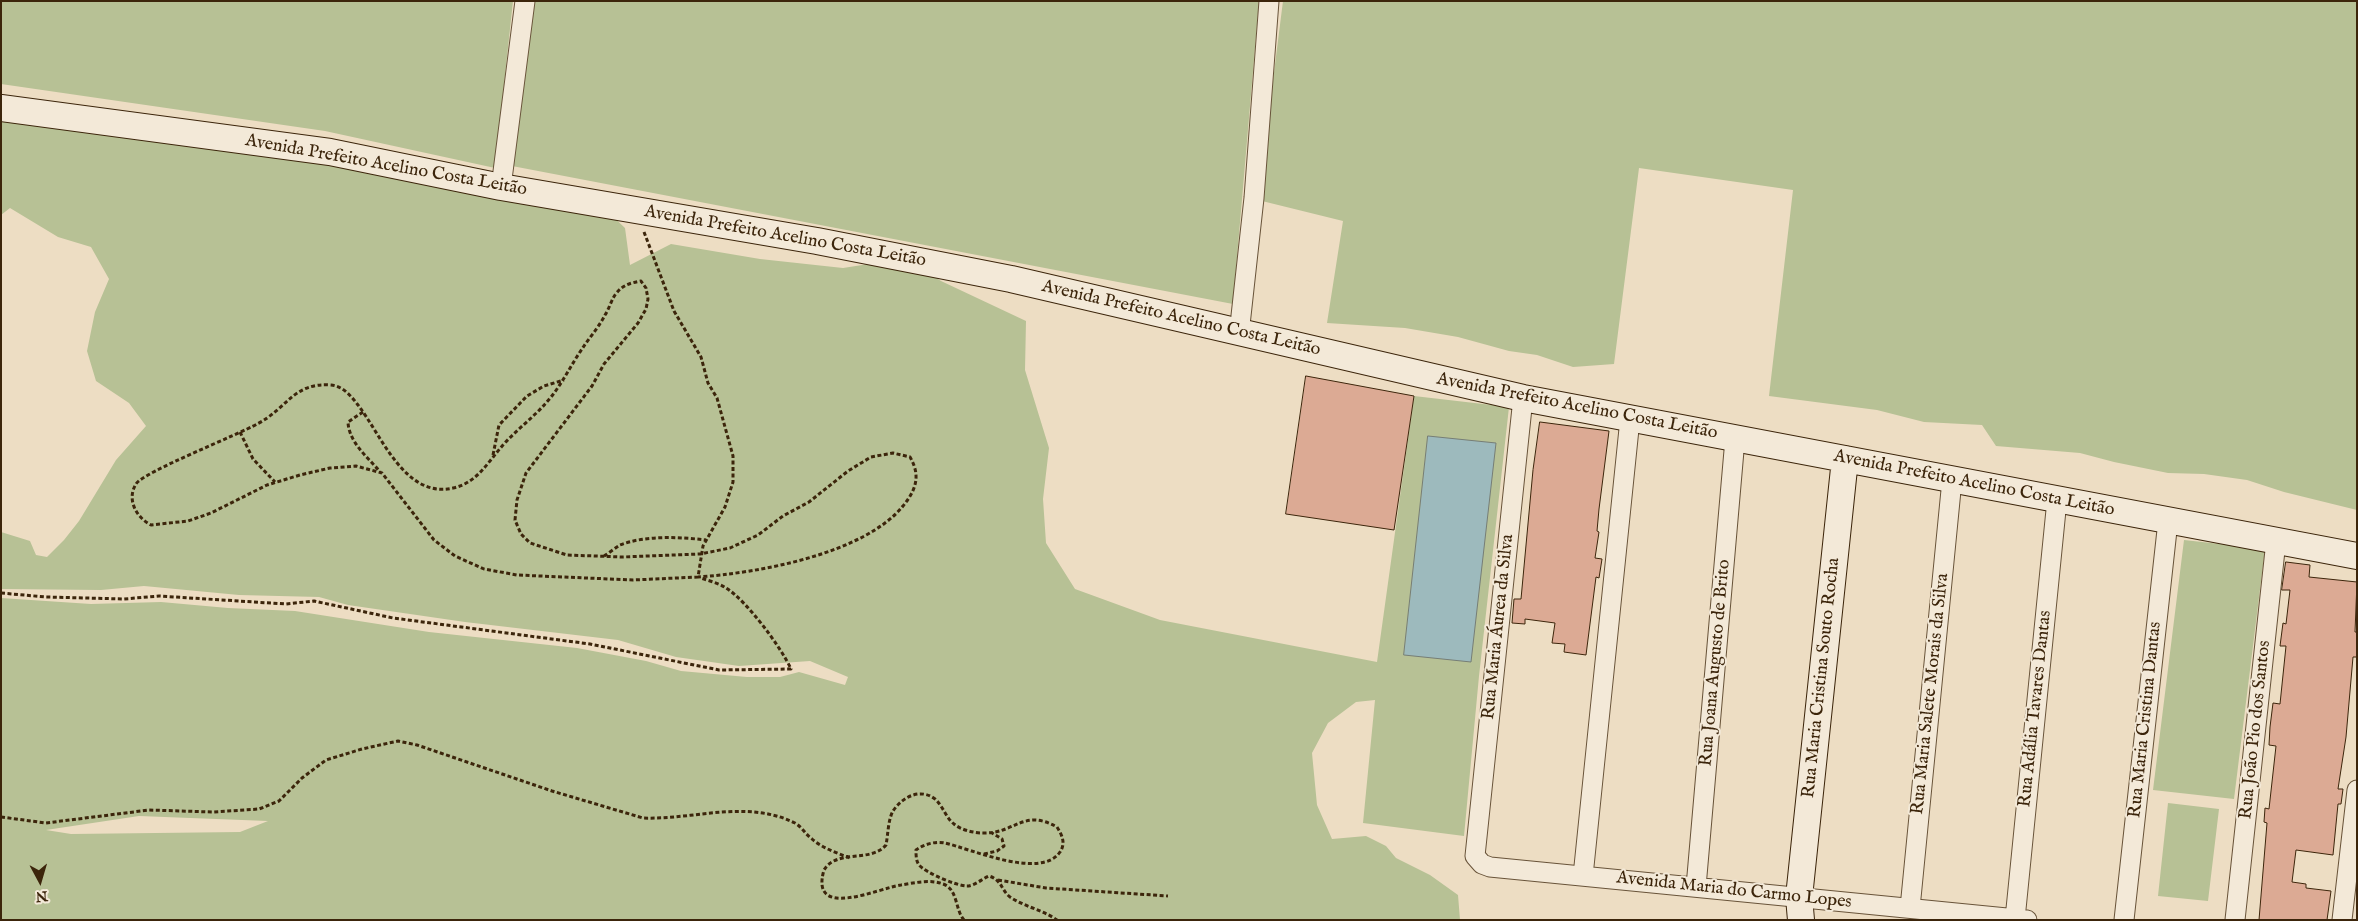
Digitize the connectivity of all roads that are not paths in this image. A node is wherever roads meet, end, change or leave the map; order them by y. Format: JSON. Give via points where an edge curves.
{"nodes":[{"id":1,"x":525,"y":1,"type":"edge"},
{"id":2,"x":1269,"y":1,"type":"edge"},
{"id":3,"x":1,"y":108,"type":"edge"},
{"id":4,"x":501,"y":186,"type":"junction"},
{"id":5,"x":1239,"y":334,"type":"junction"},
{"id":6,"x":1523,"y":398,"type":"junction"},
{"id":7,"x":1630,"y":419,"type":"junction"},
{"id":8,"x":1735,"y":438,"type":"junction"},
{"id":9,"x":1845,"y":460,"type":"junction"},
{"id":10,"x":1952,"y":480,"type":"junction"},
{"id":11,"x":2057,"y":500,"type":"junction"},
{"id":12,"x":2168,"y":521,"type":"junction"},
{"id":13,"x":2276,"y":541,"type":"junction"},
{"id":14,"x":2357,"y":556,"type":"edge"},
{"id":15,"x":2357,"y":790,"type":"edge"},
{"id":16,"x":1475,"y":856,"type":"joint"},
{"id":17,"x":1583,"y":876,"type":"junction"},
{"id":18,"x":1696,"y":887,"type":"junction"},
{"id":19,"x":1910,"y":908,"type":"junction"},
{"id":20,"x":1800,"y":909,"type":"edge"},
{"id":21,"x":2021,"y":919,"type":"edge"},
{"id":22,"x":2124,"y":920,"type":"edge"},
{"id":23,"x":2236,"y":920,"type":"edge"},
{"id":24,"x":2342,"y":920,"type":"edge"}],
"edges":[{"from":1,"to":4,"type":"street"},
{"from":2,"to":5,"type":"street","via":[[1254,198]]},
{"from":3,"to":4,"type":"street","name":"Avenida Prefeito Acelino Costa Leitão","via":[[330,152]]},
{"from":4,"to":5,"type":"street","name":"Avenida Prefeito Acelino Costa Leitão","via":[[817,241],[1011,279]]},
{"from":5,"to":6,"type":"street","name":"Avenida Prefeito Acelino Costa Leitão"},
{"from":6,"to":7,"type":"street","name":"Avenida Prefeito Acelino Costa Leitão"},
{"from":6,"to":16,"type":"street","name":"Rua Maria Áurea da Silva"},
{"from":7,"to":8,"type":"street","name":"Avenida Prefeito Acelino Costa Leitão"},
{"from":7,"to":17,"type":"street"},
{"from":8,"to":9,"type":"street","name":"Avenida Prefeito Acelino Costa Leitão"},
{"from":8,"to":18,"type":"street","name":"Rua Joana Augusto de Brito"},
{"from":9,"to":10,"type":"street","name":"Avenida Prefeito Acelino Costa Leitão"},
{"from":9,"to":20,"type":"street","name":"Rua Maria Cristina Souto Rocha"},
{"from":10,"to":11,"type":"street","name":"Avenida Prefeito Acelino Costa Leitão"},
{"from":10,"to":19,"type":"street","name":"Rua Maria Salete Morais da Silva"},
{"from":11,"to":12,"type":"street","name":"Avenida Prefeito Acelino Costa Leitão"},
{"from":11,"to":21,"type":"street","name":"Rua Adália Tavares Dantas"},
{"from":12,"to":13,"type":"street","name":"Avenida Prefeito Acelino Costa Leitão"},
{"from":12,"to":22,"type":"street","name":"Rua Maria Cristina Dantas"},
{"from":13,"to":14,"type":"street","name":"Avenida Prefeito Acelino Costa Leitão"},
{"from":13,"to":23,"type":"street","name":"Rua João Pio dos Santos"},
{"from":15,"to":24,"type":"street"},
{"from":16,"to":17,"type":"street","name":"Avenida Maria do Carmo Lopes","via":[[1490,867]]},
{"from":17,"to":18,"type":"street","name":"Avenida Maria do Carmo Lopes"},
{"from":18,"to":20,"type":"street","name":"Avenida Maria do Carmo Lopes"},
{"from":19,"to":20,"type":"street","name":"Avenida Maria do Carmo Lopes"},
{"from":19,"to":21,"type":"street","name":"Avenida Maria do Carmo Lopes"}]}
